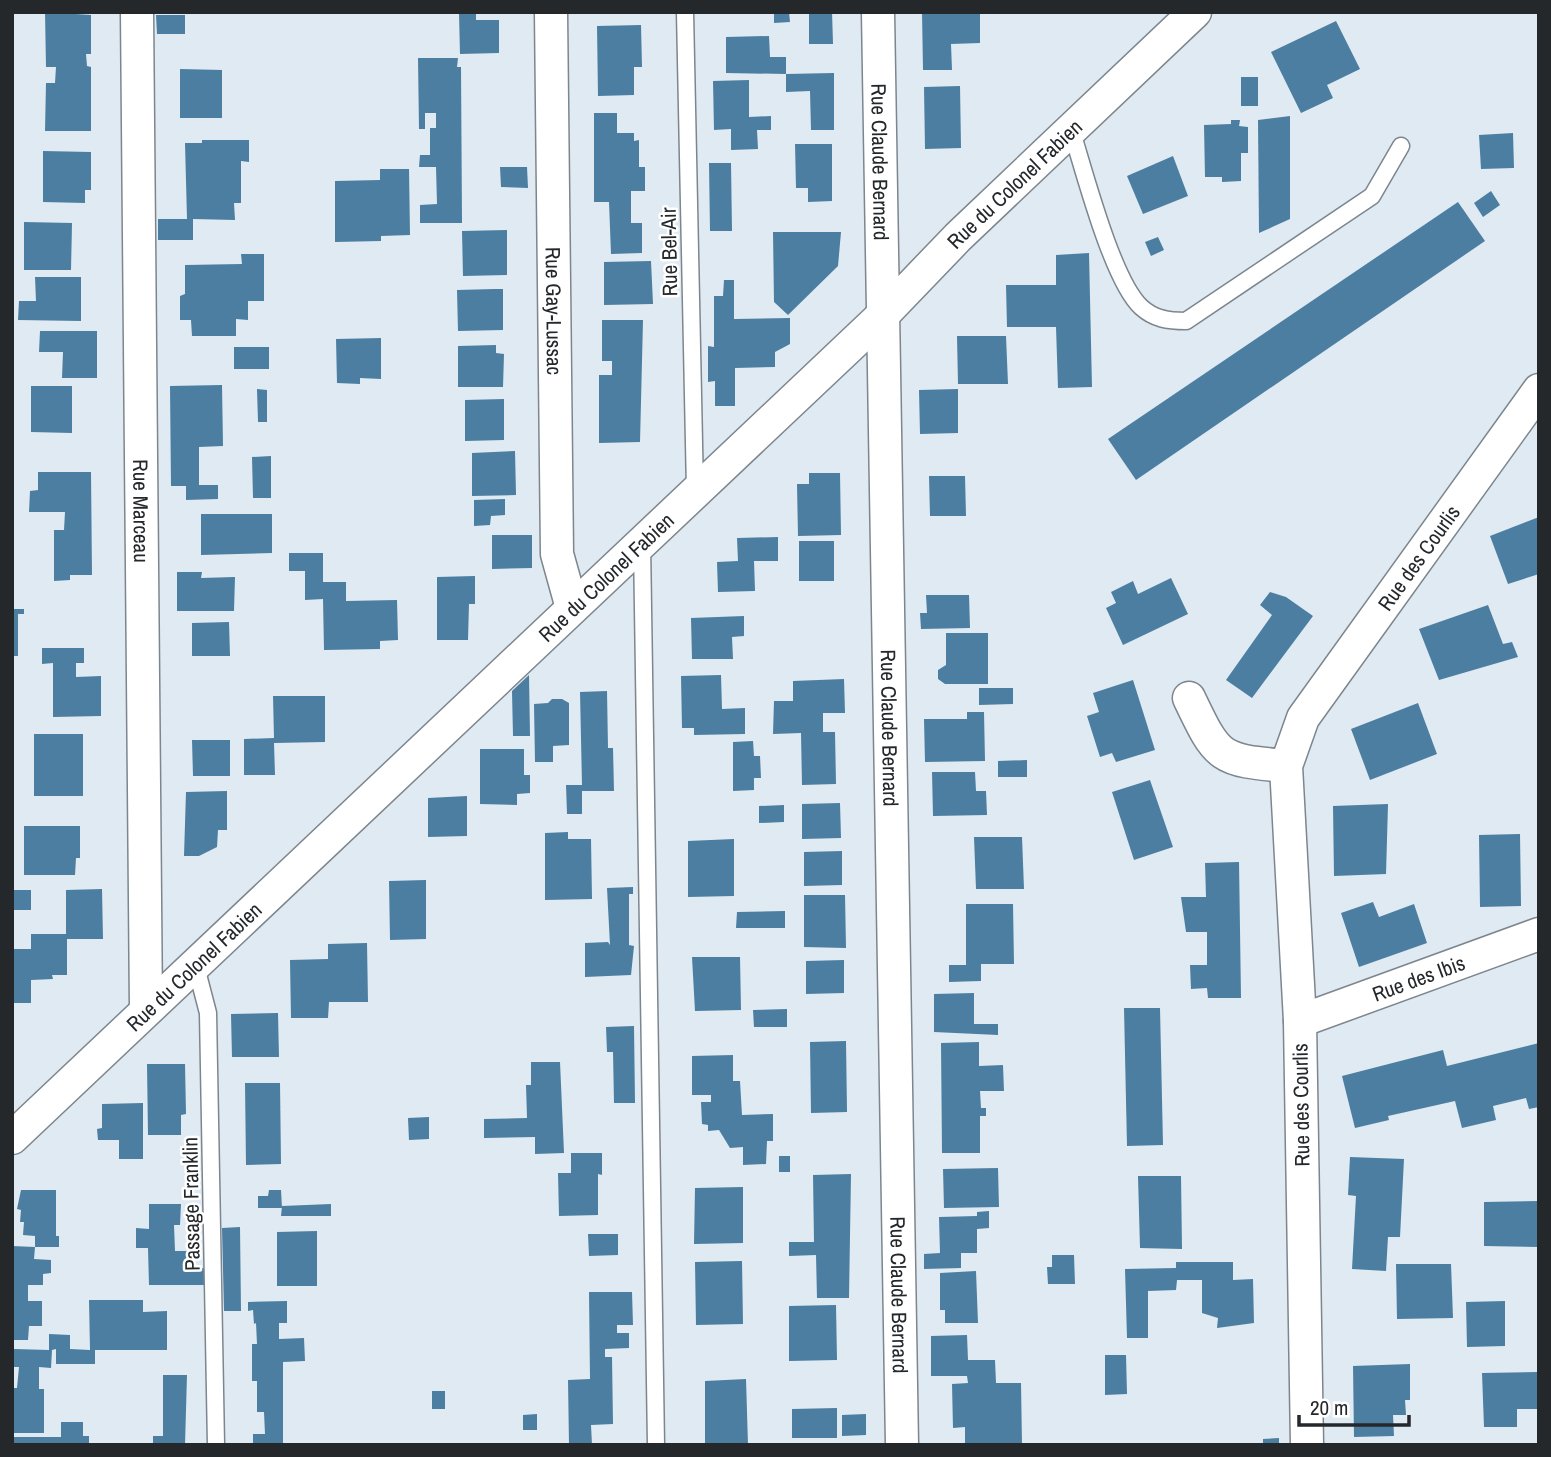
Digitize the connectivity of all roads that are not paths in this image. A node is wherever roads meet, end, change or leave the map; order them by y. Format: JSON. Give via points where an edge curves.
{"nodes":[{"id":1,"x":137,"y":12,"type":"edge"},
{"id":2,"x":551,"y":12,"type":"edge"},
{"id":3,"x":685,"y":12,"type":"edge"},
{"id":4,"x":878,"y":12,"type":"edge"},
{"id":5,"x":1195,"y":12,"type":"edge"},
{"id":6,"x":1071,"y":129,"type":"junction"},
{"id":7,"x":1401,"y":146,"type":"dead end"},
{"id":8,"x":885,"y":313,"type":"junction"},
{"id":9,"x":1539,"y":390,"type":"edge"},
{"id":10,"x":695,"y":491,"type":"junction"},
{"id":11,"x":642,"y":541,"type":"junction"},
{"id":12,"x":572,"y":608,"type":"junction"},
{"id":13,"x":1189,"y":698,"type":"dead end"},
{"id":14,"x":1286,"y":766,"type":"junction"},
{"id":15,"x":1539,"y":934,"type":"edge"},
{"id":16,"x":195,"y":964,"type":"junction"},
{"id":17,"x":146,"y":1010,"type":"junction"},
{"id":18,"x":1300,"y":1021,"type":"junction"},
{"id":19,"x":12,"y":1138,"type":"edge"},
{"id":20,"x":216,"y":1445,"type":"edge"},
{"id":21,"x":656,"y":1445,"type":"edge"},
{"id":22,"x":902,"y":1445,"type":"edge"},
{"id":23,"x":1307,"y":1445,"type":"edge"}],
"edges":[{"from":1,"to":17,"type":"street","name":"Rue Marceau"},
{"from":2,"to":12,"type":"street","name":"Rue Gay-Lussac","via":[[558,554]]},
{"from":3,"to":10,"type":"lane","name":"Rue Bel-Air"},
{"from":4,"to":8,"type":"street","name":"Rue Claude Bernard"},
{"from":5,"to":6,"type":"street","name":"Rue du Colonel Fabien"},
{"from":6,"to":7,"type":"lane","via":[[1122,278],[1140,306],[1161,320],[1186,321],[1372,196]]},
{"from":6,"to":8,"type":"street","name":"Rue du Colonel Fabien"},
{"from":8,"to":10,"type":"street","name":"Rue du Colonel Fabien"},
{"from":8,"to":22,"type":"street","name":"Rue Claude Bernard"},
{"from":9,"to":14,"type":"street","name":"Rue des Courlis","via":[[1303,718]]},
{"from":10,"to":11,"type":"street","name":"Rue du Colonel Fabien"},
{"from":11,"to":12,"type":"street","name":"Rue du Colonel Fabien"},
{"from":11,"to":21,"type":"lane"},
{"from":12,"to":16,"type":"street","name":"Rue du Colonel Fabien"},
{"from":13,"to":14,"type":"street","via":[[1210,743],[1237,761]]},
{"from":14,"to":18,"type":"street","name":"Rue des Courlis"},
{"from":15,"to":18,"type":"street","name":"Rue des Ibis"},
{"from":16,"to":17,"type":"street","name":"Rue du Colonel Fabien"},
{"from":16,"to":20,"type":"lane","name":"Passage Franklin","via":[[208,1013]]},
{"from":17,"to":19,"type":"street","name":"Rue du Colonel Fabien"},
{"from":18,"to":23,"type":"street","name":"Rue des Courlis"}]}
